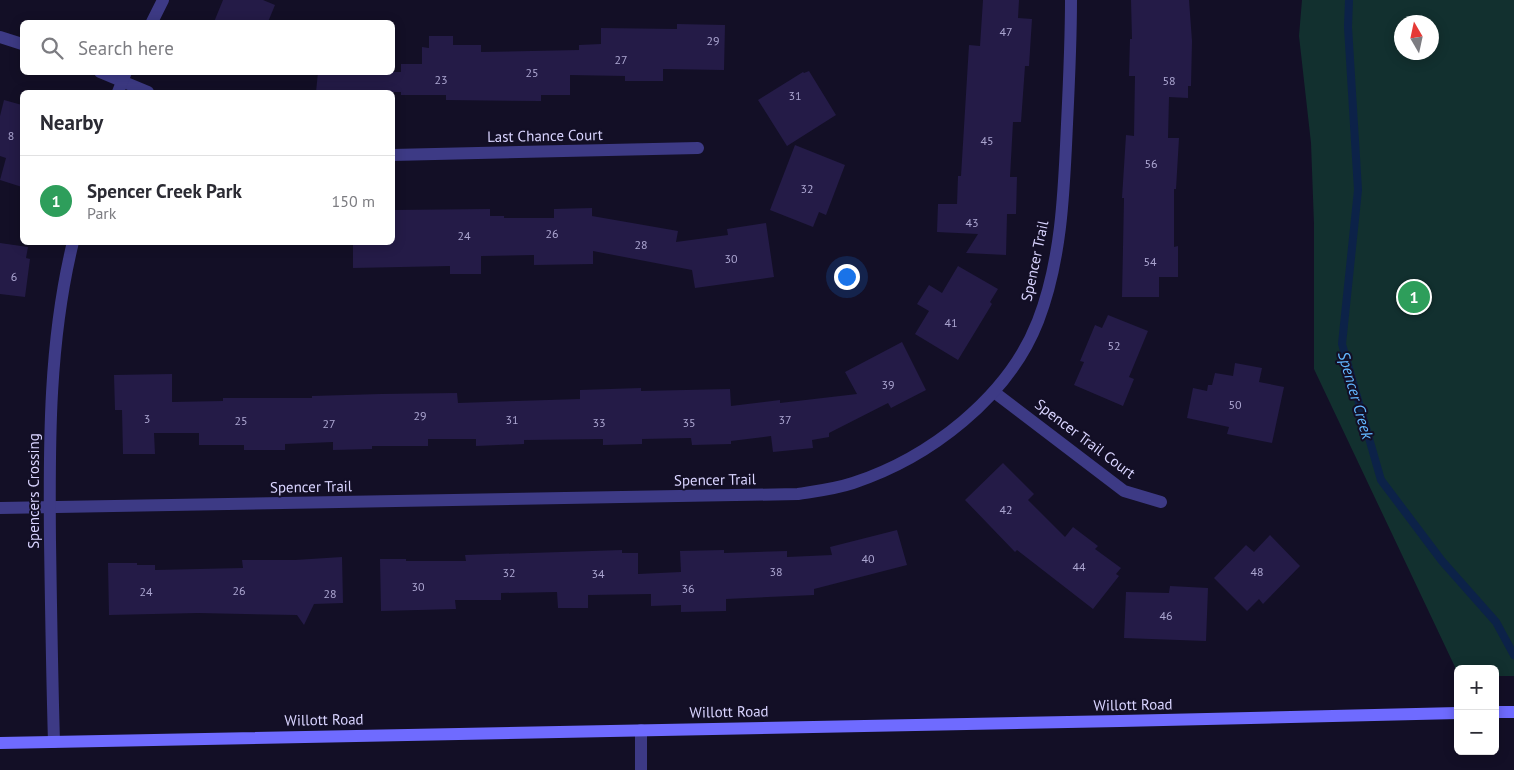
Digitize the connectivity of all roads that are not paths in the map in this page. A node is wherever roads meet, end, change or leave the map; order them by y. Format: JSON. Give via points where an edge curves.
{"nodes":[{"id":1,"x":163,"y":0,"type":"edge"},
{"id":2,"x":1071,"y":0,"type":"edge"},
{"id":3,"x":153,"y":20,"type":"edge"},
{"id":4,"x":0,"y":37,"type":"edge"},
{"id":5,"x":20,"y":43,"type":"edge"},
{"id":6,"x":107,"y":75,"type":"edge"},
{"id":7,"x":122,"y":82,"type":"edge"},
{"id":8,"x":143,"y":90,"type":"edge"},
{"id":9,"x":698,"y":148,"type":"dead end"},
{"id":10,"x":395,"y":155,"type":"edge"},
{"id":11,"x":72,"y":245,"type":"edge"},
{"id":12,"x":994,"y":392,"type":"junction"},
{"id":13,"x":1161,"y":502,"type":"dead end"},
{"id":14,"x":50,"y":507,"type":"junction"},
{"id":15,"x":0,"y":508,"type":"edge"},
{"id":16,"x":1499,"y":712,"type":"edge"},
{"id":17,"x":1514,"y":712,"type":"edge"},
{"id":18,"x":1454,"y":713,"type":"edge"},
{"id":19,"x":641,"y":730,"type":"junction"},
{"id":20,"x":54,"y":742,"type":"junction"},
{"id":21,"x":0,"y":743,"type":"edge"},
{"id":22,"x":641,"y":770,"type":"edge"}],
"edges":[{"from":1,"to":3,"type":"street"},
{"from":2,"to":12,"type":"street","name":"Spencer Trail","via":[[1061,227],[1038,322],[1020,356]]},
{"from":4,"to":5,"type":"street"},
{"from":6,"to":7,"type":"street"},
{"from":7,"to":8,"type":"street"},
{"from":9,"to":10,"type":"street","name":"Last Chance Court"},
{"from":11,"to":14,"type":"street","name":"Spencers Crossing","via":[[61,299],[54,358],[50,410]]},
{"from":12,"to":13,"type":"street","name":"Spencer Trail Court","via":[[1124,491]]},
{"from":12,"to":14,"type":"street","name":"Spencer Trail","via":[[955,429],[882,473],[828,490],[798,494]]},
{"from":14,"to":15,"type":"street","name":"Spencer Trail"},
{"from":14,"to":20,"type":"street","name":"Spencers Crossing"},
{"from":16,"to":17,"type":"main road"},
{"from":18,"to":19,"type":"main road","name":"Willott Road"},
{"from":19,"to":20,"type":"main road","name":"Willott Road"},
{"from":19,"to":22,"type":"street"},
{"from":20,"to":21,"type":"main road","name":"Willott Road"}]}
